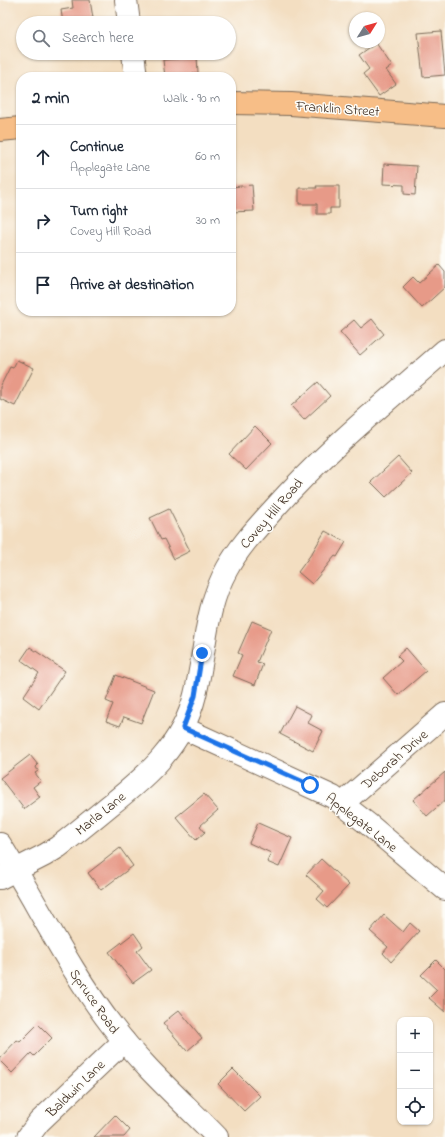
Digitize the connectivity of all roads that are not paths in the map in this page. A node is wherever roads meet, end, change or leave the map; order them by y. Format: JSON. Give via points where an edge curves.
{"nodes":[{"id":1,"x":126,"y":0,"type":"edge"},
{"id":2,"x":128,"y":16,"type":"edge"},
{"id":3,"x":134,"y":60,"type":"edge"},
{"id":4,"x":135,"y":72,"type":"edge"},
{"id":5,"x":236,"y":104,"type":"edge"},
{"id":6,"x":445,"y":116,"type":"edge"},
{"id":7,"x":16,"y":128,"type":"edge"},
{"id":8,"x":0,"y":130,"type":"edge"},
{"id":9,"x":445,"y":350,"type":"edge"},
{"id":10,"x":445,"y":714,"type":"edge"},
{"id":11,"x":183,"y":728,"type":"junction"},
{"id":12,"x":343,"y":803,"type":"junction"},
{"id":13,"x":0,"y":844,"type":"edge"},
{"id":14,"x":8,"y":874,"type":"edge"},
{"id":15,"x":445,"y":890,"type":"edge"},
{"id":16,"x":124,"y":1040,"type":"junction"},
{"id":17,"x":28,"y":1137,"type":"edge"},
{"id":18,"x":217,"y":1137,"type":"edge"}],
"edges":[{"from":1,"to":2,"type":"street"},
{"from":3,"to":4,"type":"street"},
{"from":5,"to":6,"type":"main road","name":"Franklin Street","via":[[291,104]]},
{"from":7,"to":8,"type":"main road"},
{"from":9,"to":11,"type":"street","name":"Covey Hill Road","via":[[320,459],[237,552],[226,570],[210,610],[195,696]]},
{"from":10,"to":12,"type":"street","name":"Deborah Drive"},
{"from":11,"to":12,"type":"street","name":"Applegate Lane","via":[[310,785]]},
{"from":11,"to":14,"type":"street","name":"Marla Lane","via":[[168,753],[134,787],[58,847]]},
{"from":12,"to":15,"type":"street","name":"Applegate Lane"},
{"from":13,"to":14,"type":"street","name":"Spruce Road"},
{"from":14,"to":16,"type":"street","name":"Spruce Road"},
{"from":16,"to":17,"type":"street","name":"Baldwin Lane","via":[[39,1122]]},
{"from":16,"to":18,"type":"street","name":"Spruce Road"}]}
